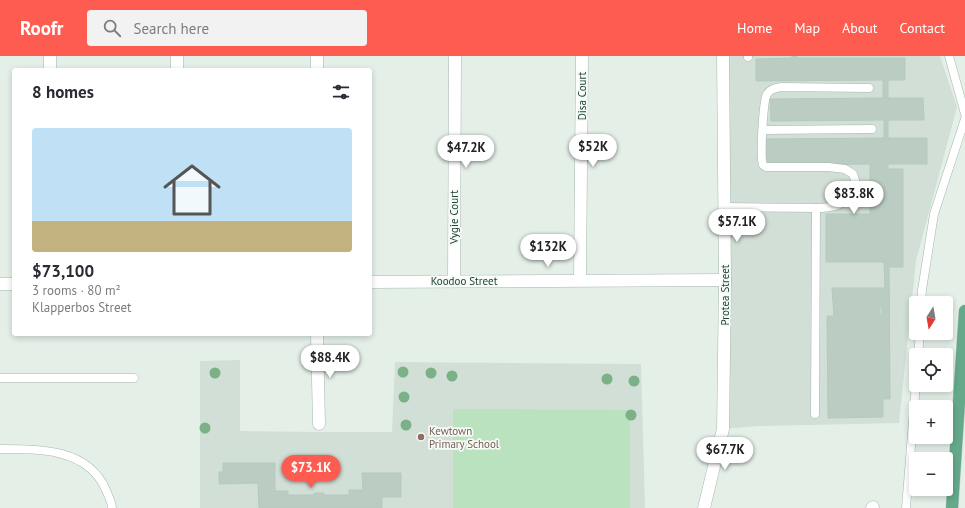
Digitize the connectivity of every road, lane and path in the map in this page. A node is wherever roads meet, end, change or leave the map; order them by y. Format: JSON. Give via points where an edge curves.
{"nodes":[{"id":1,"x":50,"y":56,"type":"edge"},
{"id":2,"x":177,"y":56,"type":"edge"},
{"id":3,"x":317,"y":56,"type":"edge"},
{"id":4,"x":455,"y":56,"type":"edge"},
{"id":5,"x":582,"y":56,"type":"edge"},
{"id":6,"x":723,"y":56,"type":"edge"},
{"id":7,"x":949,"y":56,"type":"edge"},
{"id":8,"x":50,"y":68,"type":"edge"},
{"id":9,"x":176,"y":68,"type":"edge"},
{"id":10,"x":317,"y":68,"type":"edge"},
{"id":11,"x":869,"y":88,"type":"dead end"},
{"id":12,"x":965,"y":114,"type":"edge"},
{"id":13,"x":965,"y":119,"type":"edge"},
{"id":14,"x":872,"y":129,"type":"dead end"},
{"id":15,"x":763,"y":130,"type":"junction"},
{"id":16,"x":725,"y":207,"type":"junction"},
{"id":17,"x":816,"y":208,"type":"junction"},
{"id":18,"x":580,"y":280,"type":"junction"},
{"id":19,"x":725,"y":280,"type":"junction"},
{"id":20,"x":454,"y":281,"type":"junction"},
{"id":21,"x":372,"y":282,"type":"edge"},
{"id":22,"x":0,"y":284,"type":"edge"},
{"id":23,"x":12,"y":284,"type":"edge"},
{"id":24,"x":922,"y":296,"type":"edge"},
{"id":25,"x":965,"y":312,"type":"edge"},
{"id":26,"x":317,"y":336,"type":"edge"},
{"id":27,"x":0,"y":378,"type":"edge"},
{"id":28,"x":134,"y":378,"type":"dead end"},
{"id":29,"x":915,"y":392,"type":"edge"},
{"id":30,"x":816,"y":414,"type":"dead end"},
{"id":31,"x":319,"y":424,"type":"dead end"},
{"id":32,"x":0,"y":449,"type":"edge"},
{"id":33,"x":112,"y":508,"type":"edge"},
{"id":34,"x":704,"y":508,"type":"edge"},
{"id":35,"x":906,"y":508,"type":"edge"},
{"id":36,"x":952,"y":508,"type":"edge"}],
"edges":[{"from":1,"to":8,"type":"street"},
{"from":2,"to":9,"type":"street"},
{"from":3,"to":10,"type":"street"},
{"from":4,"to":20,"type":"street","name":"Vygie Court"},
{"from":5,"to":18,"type":"street","name":"Disa Court"},
{"from":6,"to":16,"type":"street","name":"Protea Street"},
{"from":7,"to":12,"type":"lane"},
{"from":11,"to":15,"type":"lane","via":[[771,89],[764,102]]},
{"from":13,"to":24,"type":"lane","via":[[934,214]]},
{"from":14,"to":15,"type":"lane"},
{"from":15,"to":17,"type":"lane","via":[[762,162],[765,166],[836,167],[853,174],[856,187],[852,198],[835,206]]},
{"from":16,"to":17,"type":"lane"},
{"from":16,"to":19,"type":"street","name":"Protea Street"},
{"from":17,"to":30,"type":"lane"},
{"from":18,"to":19,"type":"street","name":"Koodoo Street"},
{"from":18,"to":20,"type":"street","name":"Koodoo Street"},
{"from":19,"to":34,"type":"street","name":"Protea Street","via":[[724,429]]},
{"from":20,"to":21,"type":"street","name":"Koodoo Street"},
{"from":22,"to":23,"type":"street"},
{"from":25,"to":36,"type":"main road"},
{"from":26,"to":31,"type":"street"},
{"from":27,"to":28,"type":"lane"},
{"from":29,"to":35,"type":"lane"},
{"from":32,"to":33,"type":"lane","via":[[58,452],[84,463],[102,481]]}]}
